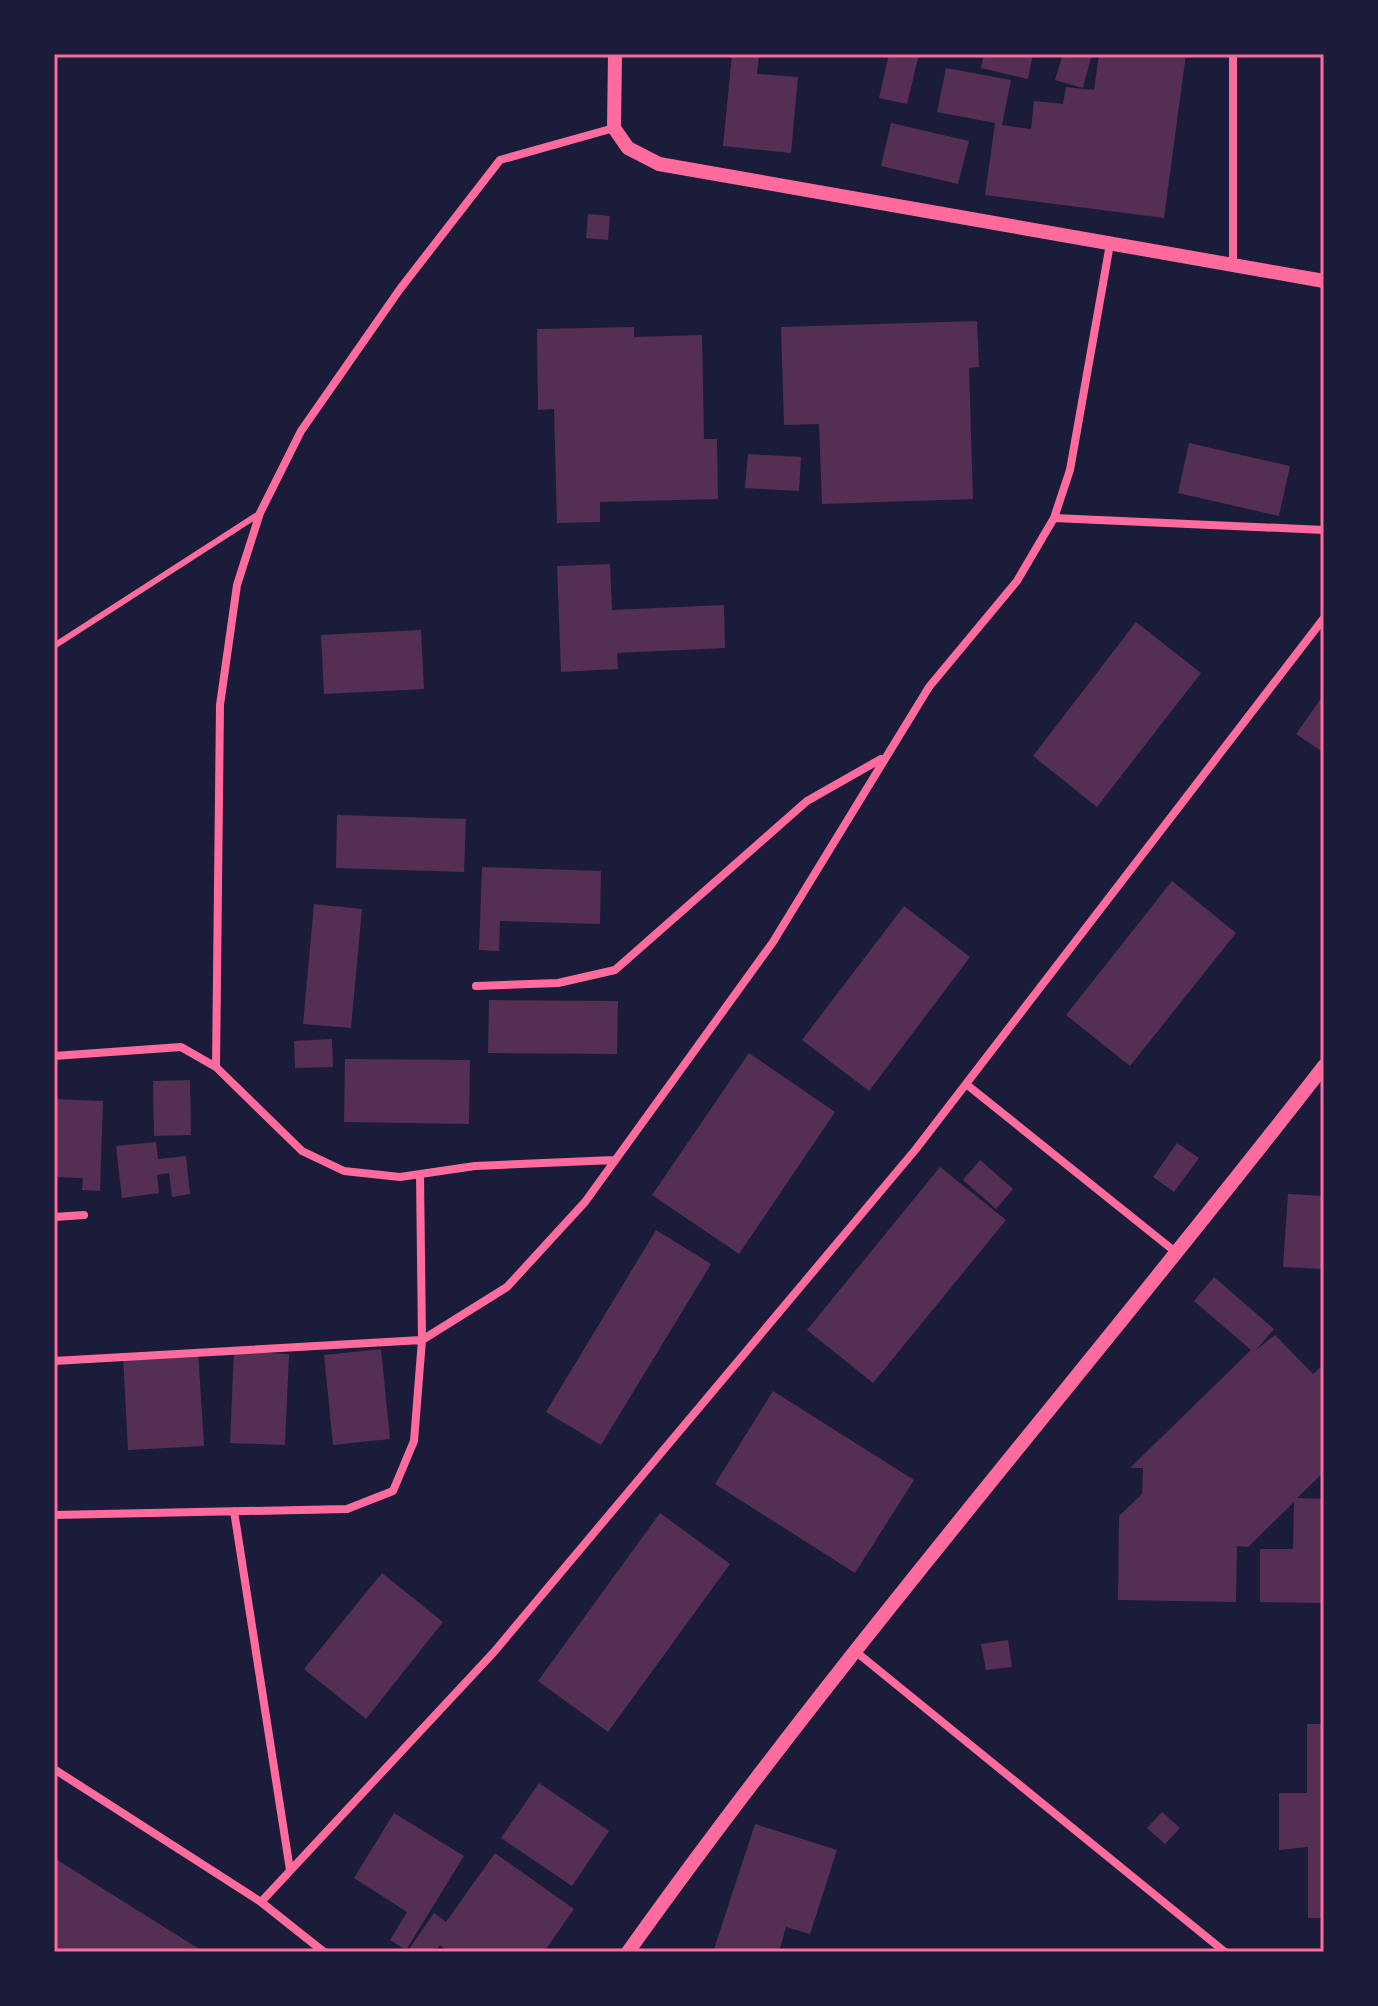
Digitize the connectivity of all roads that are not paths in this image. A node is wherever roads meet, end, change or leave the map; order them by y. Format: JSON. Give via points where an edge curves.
{"nodes":[{"id":1,"x":615,"y":54,"type":"edge"},
{"id":2,"x":1233,"y":54,"type":"edge"},
{"id":3,"x":614,"y":128,"type":"junction"},
{"id":4,"x":1110,"y":244,"type":"junction"},
{"id":5,"x":1233,"y":265,"type":"junction"},
{"id":6,"x":1324,"y":281,"type":"edge"},
{"id":7,"x":260,"y":513,"type":"junction"},
{"id":8,"x":1054,"y":518,"type":"junction"},
{"id":9,"x":1324,"y":530,"type":"edge"},
{"id":10,"x":1324,"y":618,"type":"edge"},
{"id":11,"x":54,"y":646,"type":"edge"},
{"id":12,"x":882,"y":758,"type":"junction"},
{"id":13,"x":476,"y":986,"type":"dead end"},
{"id":14,"x":54,"y":1056,"type":"edge"},
{"id":15,"x":1324,"y":1066,"type":"edge"},
{"id":16,"x":216,"y":1067,"type":"junction"},
{"id":17,"x":966,"y":1084,"type":"junction"},
{"id":18,"x":614,"y":1160,"type":"junction"},
{"id":19,"x":420,"y":1174,"type":"junction"},
{"id":20,"x":84,"y":1215,"type":"dead end"},
{"id":21,"x":54,"y":1217,"type":"edge"},
{"id":22,"x":1179,"y":1254,"type":"junction"},
{"id":23,"x":422,"y":1340,"type":"junction"},
{"id":24,"x":54,"y":1361,"type":"edge"},
{"id":25,"x":234,"y":1511,"type":"junction"},
{"id":26,"x":54,"y":1515,"type":"edge"},
{"id":27,"x":855,"y":1651,"type":"junction"},
{"id":28,"x":54,"y":1769,"type":"edge"},
{"id":29,"x":290,"y":1870,"type":"junction"},
{"id":30,"x":261,"y":1902,"type":"junction"},
{"id":31,"x":324,"y":1952,"type":"edge"},
{"id":32,"x":628,"y":1952,"type":"edge"},
{"id":33,"x":1225,"y":1952,"type":"edge"}],
"edges":[{"from":1,"to":3,"type":"street"},
{"from":2,"to":5,"type":"street"},
{"from":3,"to":4,"type":"street","via":[[628,148],[659,164]]},
{"from":3,"to":7,"type":"street","via":[[500,160],[400,289],[301,431]]},
{"from":4,"to":5,"type":"street"},
{"from":4,"to":8,"type":"street","via":[[1070,470]]},
{"from":5,"to":6,"type":"street"},
{"from":7,"to":11,"type":"lane"},
{"from":7,"to":16,"type":"street","via":[[237,585],[220,705]]},
{"from":8,"to":9,"type":"street"},
{"from":8,"to":12,"type":"street","via":[[1017,581],[929,687]]},
{"from":10,"to":17,"type":"street"},
{"from":12,"to":13,"type":"street","via":[[807,801],[615,970],[558,983]]},
{"from":12,"to":18,"type":"street","via":[[773,942]]},
{"from":14,"to":16,"type":"street","via":[[181,1047]]},
{"from":15,"to":22,"type":"street"},
{"from":16,"to":19,"type":"street","via":[[302,1151],[344,1171]]},
{"from":17,"to":22,"type":"street"},
{"from":17,"to":29,"type":"street","via":[[494,1652]]},
{"from":18,"to":19,"type":"street","via":[[475,1166]]},
{"from":18,"to":23,"type":"street","via":[[585,1202],[507,1287]]},
{"from":19,"to":23,"type":"street"},
{"from":20,"to":21,"type":"street"},
{"from":22,"to":27,"type":"street"},
{"from":23,"to":24,"type":"street"},
{"from":23,"to":25,"type":"street","via":[[414,1441],[393,1491],[347,1509]]},
{"from":25,"to":26,"type":"street"},
{"from":25,"to":29,"type":"street"},
{"from":27,"to":32,"type":"street"},
{"from":27,"to":33,"type":"street"},
{"from":28,"to":30,"type":"street"},
{"from":29,"to":30,"type":"street"},
{"from":30,"to":31,"type":"street"}]}
